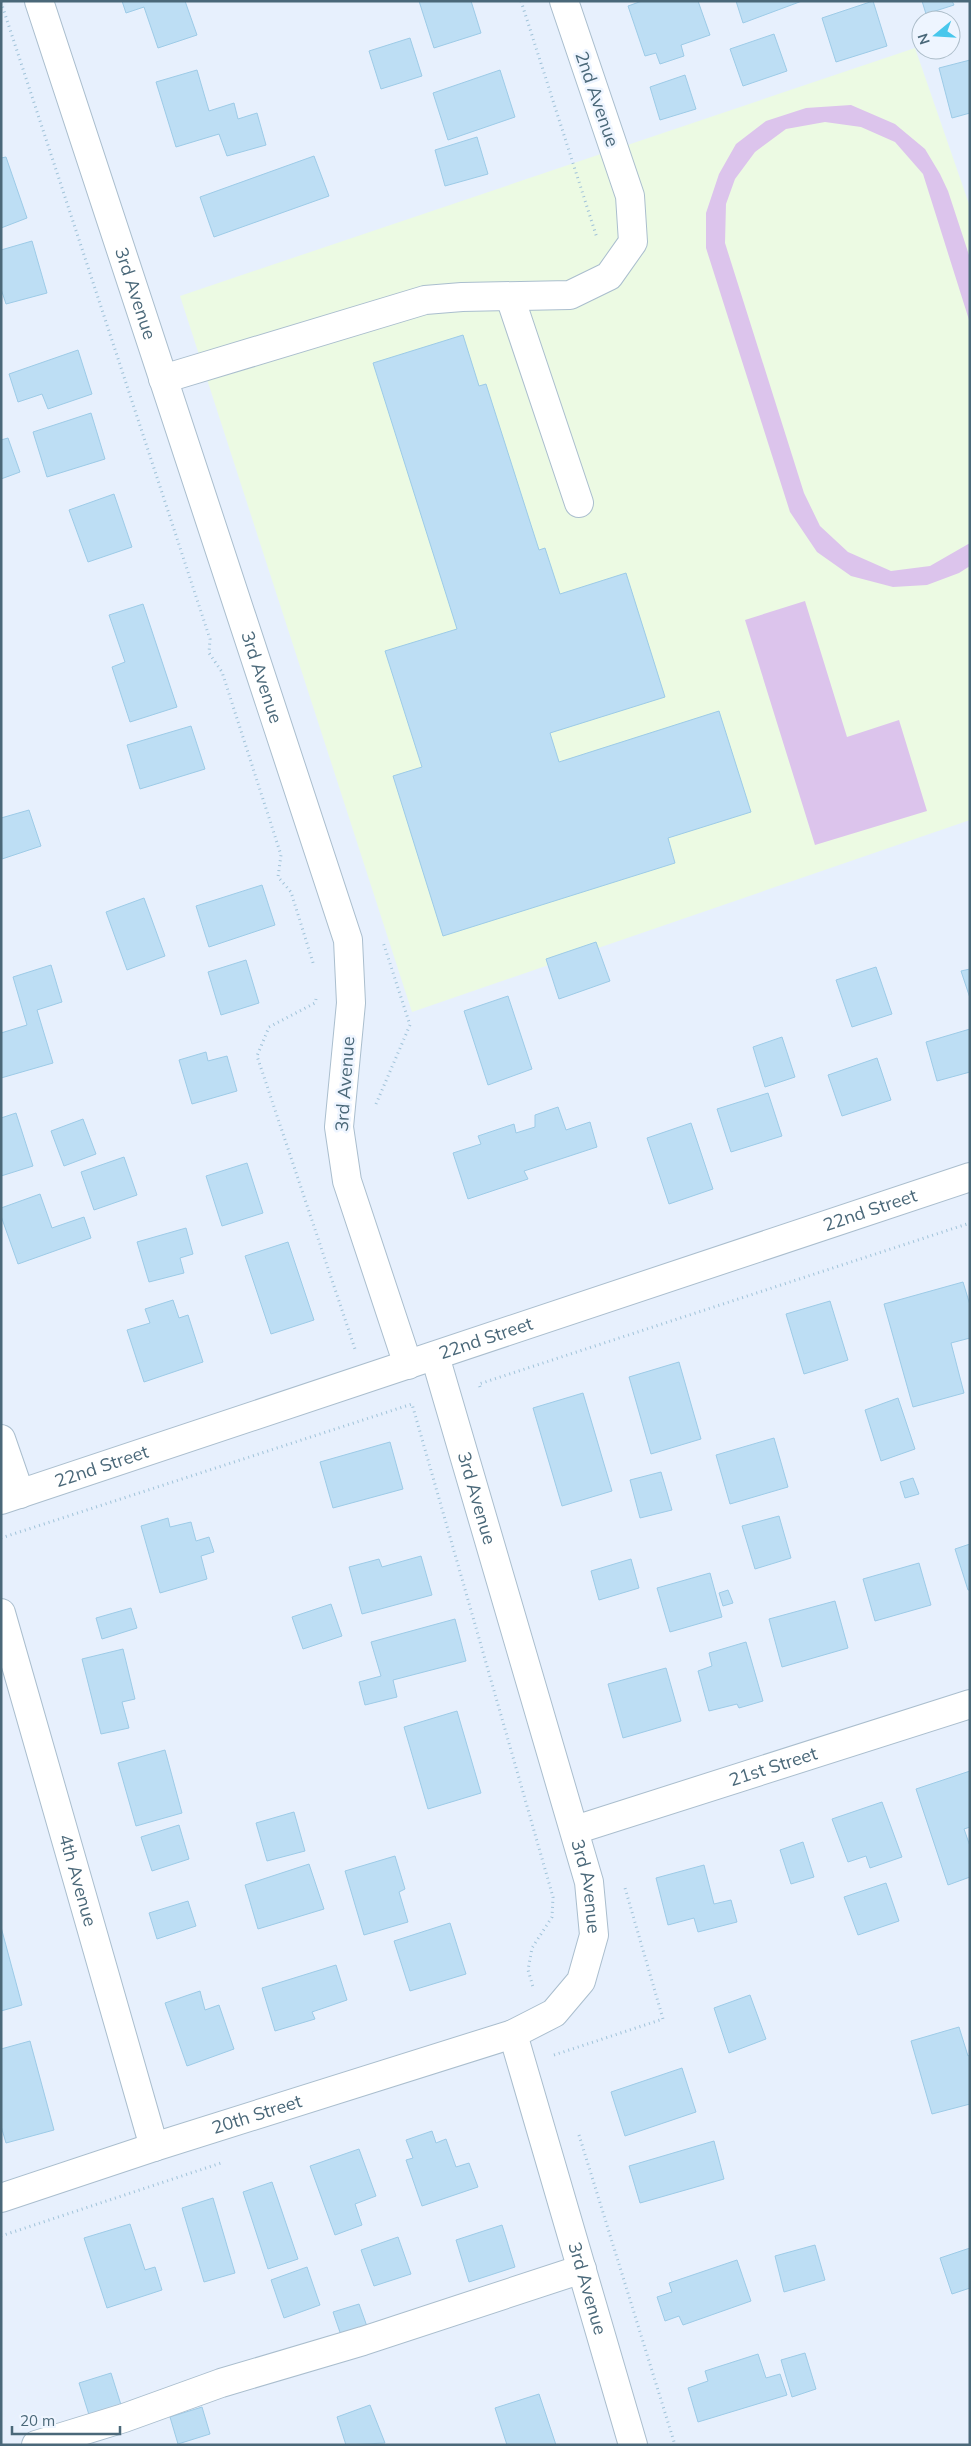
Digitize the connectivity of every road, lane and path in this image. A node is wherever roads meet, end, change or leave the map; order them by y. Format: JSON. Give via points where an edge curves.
{"nodes":[{"id":1,"x":39,"y":1,"type":"edge"},
{"id":2,"x":521,"y":1,"type":"edge"},
{"id":3,"x":564,"y":1,"type":"edge"},
{"id":4,"x":1,"y":2,"type":"edge"},
{"id":5,"x":610,"y":276,"type":"junction"},
{"id":6,"x":510,"y":297,"type":"junction"},
{"id":7,"x":163,"y":379,"type":"junction"},
{"id":8,"x":578,"y":503,"type":"dead end"},
{"id":9,"x":317,"y":973,"type":"dead end"},
{"id":10,"x":317,"y":996,"type":"dead end"},
{"id":11,"x":970,"y":1177,"type":"edge"},
{"id":12,"x":970,"y":1223,"type":"edge"},
{"id":13,"x":356,"y":1354,"type":"dead end"},
{"id":14,"x":435,"y":1356,"type":"junction"},
{"id":15,"x":408,"y":1365,"type":"junction"},
{"id":16,"x":479,"y":1384,"type":"dead end"},
{"id":17,"x":1,"y":1439,"type":"edge"},
{"id":18,"x":10,"y":1497,"type":"edge"},
{"id":19,"x":1,"y":1538,"type":"edge"},
{"id":20,"x":1,"y":1613,"type":"edge"},
{"id":21,"x":970,"y":1704,"type":"edge"},
{"id":22,"x":575,"y":1830,"type":"junction"},
{"id":23,"x":535,"y":1992,"type":"dead end"},
{"id":24,"x":513,"y":2034,"type":"junction"},
{"id":25,"x":154,"y":2147,"type":"junction"},
{"id":26,"x":1,"y":2198,"type":"edge"},
{"id":27,"x":582,"y":2269,"type":"junction"},
{"id":28,"x":36,"y":2445,"type":"edge"},
{"id":29,"x":633,"y":2445,"type":"edge"}],
"edges":[{"from":1,"to":7,"type":"street","name":"3rd Avenue"},
{"from":2,"to":5,"type":"path"},
{"from":3,"to":5,"type":"street","name":"2nd Avenue","via":[[630,196],[633,242]]},
{"from":4,"to":9,"type":"path","via":[[210,639],[210,653],[222,672],[281,855],[278,877],[291,892]]},
{"from":5,"to":6,"type":"street","via":[[570,295]]},
{"from":6,"to":7,"type":"street","via":[[425,300]]},
{"from":6,"to":8,"type":"street"},
{"from":7,"to":15,"type":"street","name":"3rd Avenue","via":[[348,940],[351,1003],[339,1127],[347,1181]]},
{"from":10,"to":13,"type":"path","via":[[316,1003],[269,1027],[257,1056]]},
{"from":11,"to":14,"type":"street","name":"22nd Street"},
{"from":12,"to":16,"type":"path"},
{"from":14,"to":15,"type":"street","name":"22nd Street"},
{"from":14,"to":22,"type":"street","name":"3rd Avenue"},
{"from":15,"to":18,"type":"street","name":"22nd Street"},
{"from":17,"to":18,"type":"street"},
{"from":19,"to":23,"type":"path","via":[[412,1404],[553,1897],[552,1917],[532,1948],[528,1970]]},
{"from":20,"to":25,"type":"street","name":"4th Avenue"},
{"from":21,"to":22,"type":"street","name":"21st Street"},
{"from":22,"to":24,"type":"street","name":"3rd Avenue","via":[[589,1882],[594,1935],[581,1981],[554,2014]]},
{"from":24,"to":25,"type":"street","name":"20th Street"},
{"from":24,"to":27,"type":"street","name":"3rd Avenue"},
{"from":25,"to":26,"type":"street","name":"20th Street"},
{"from":27,"to":28,"type":"street"},
{"from":27,"to":29,"type":"street","name":"3rd Avenue"}]}
